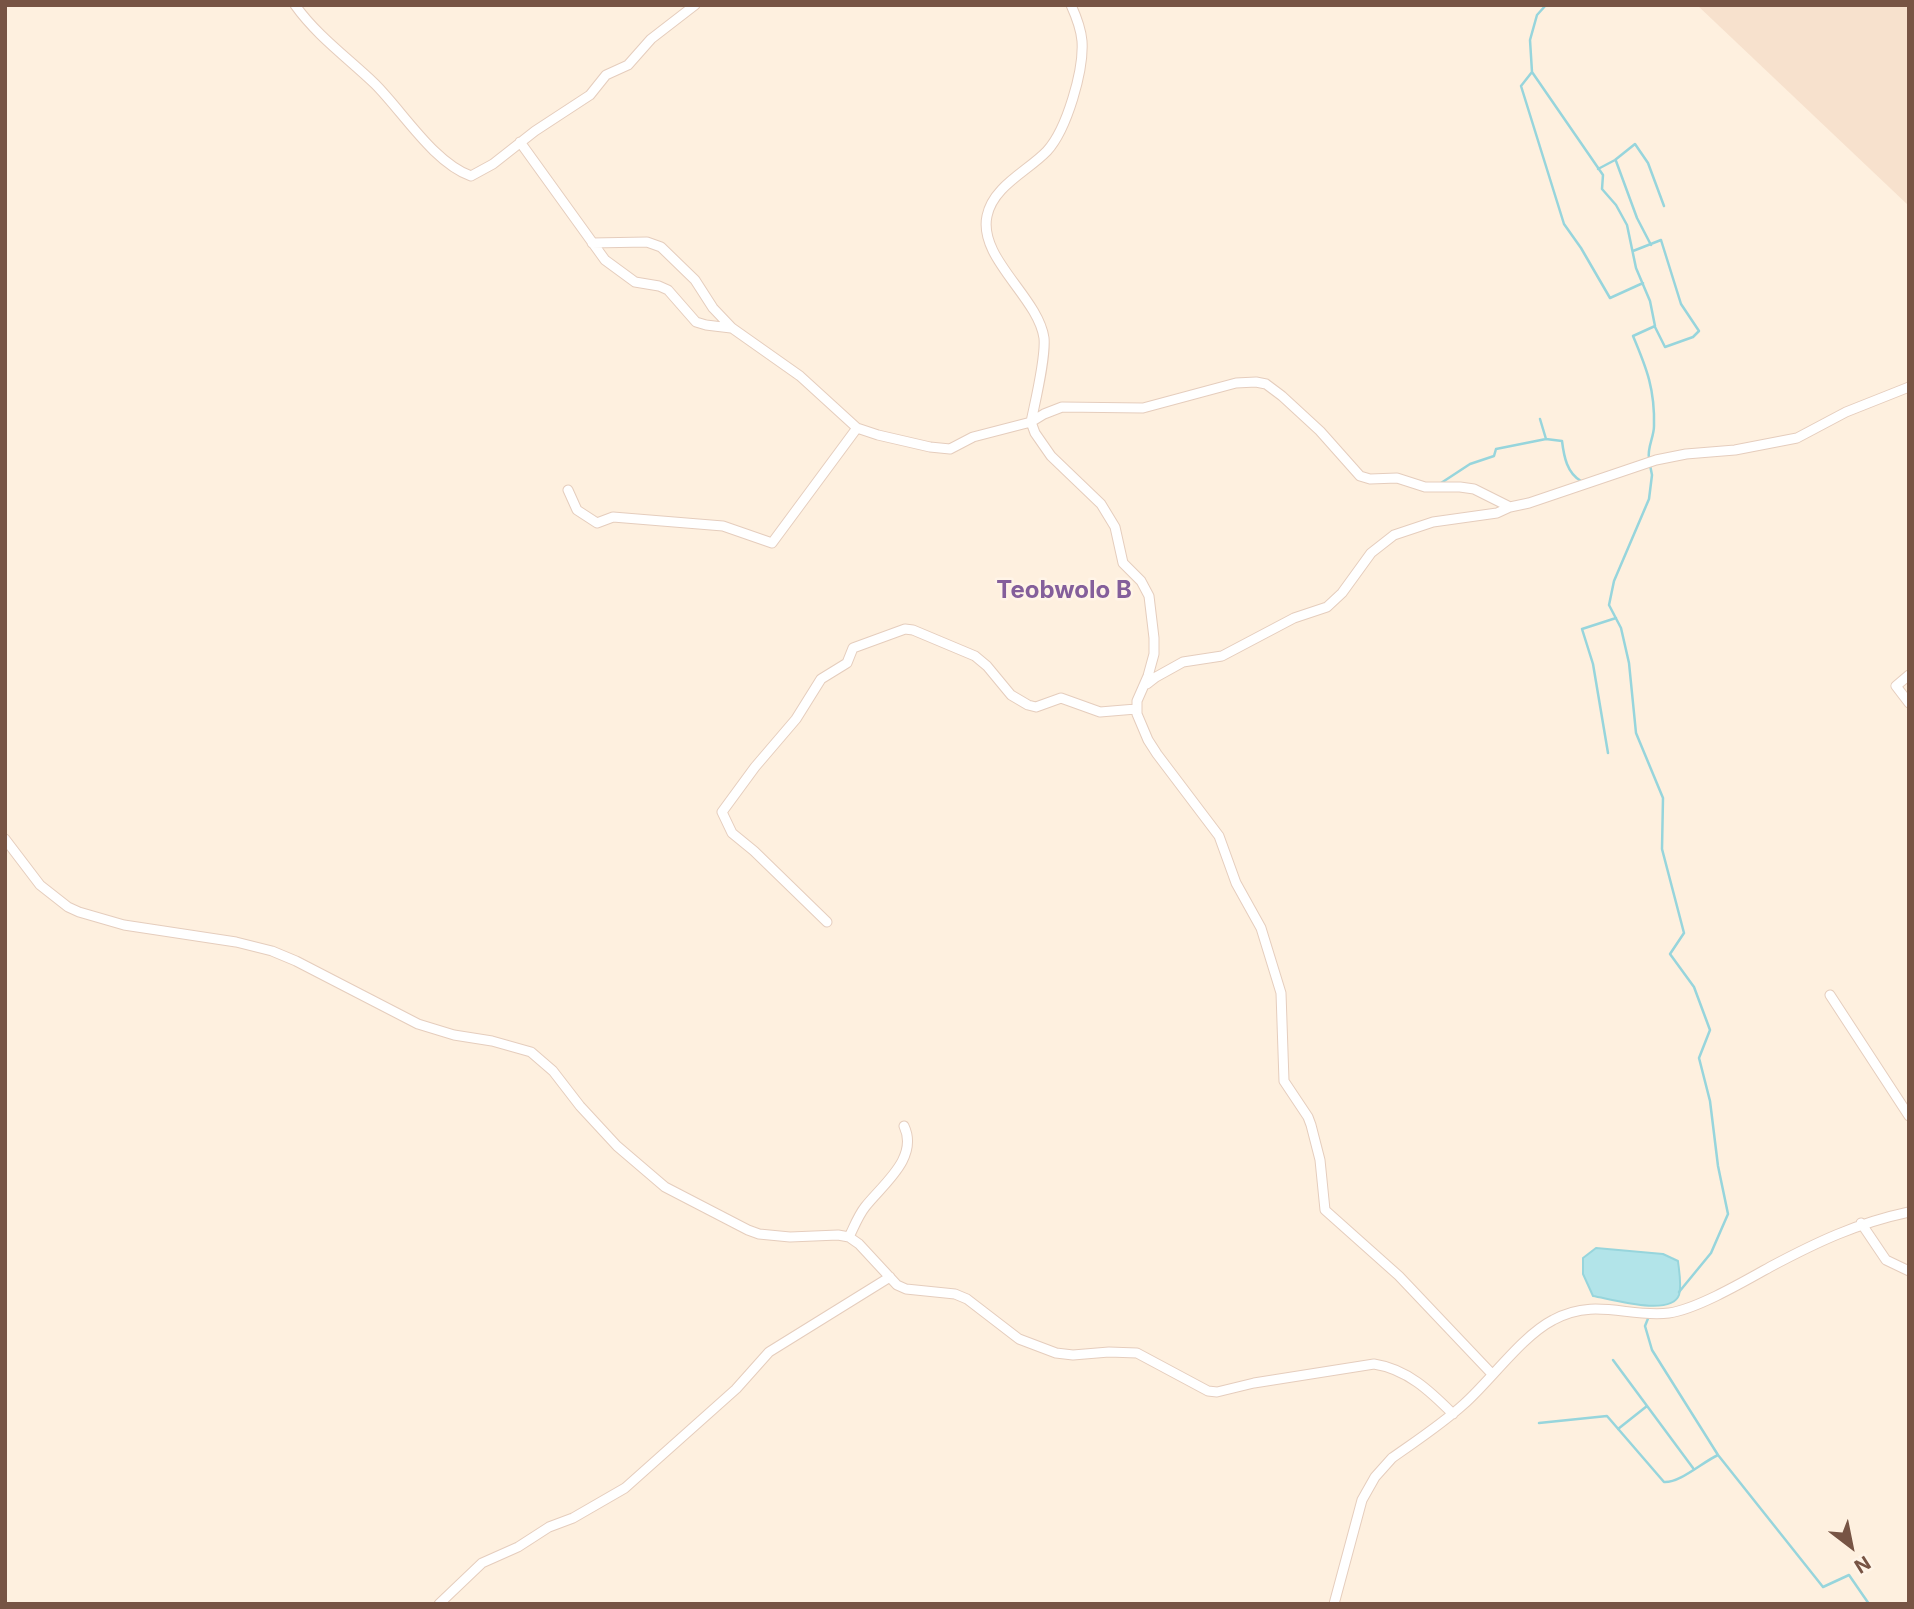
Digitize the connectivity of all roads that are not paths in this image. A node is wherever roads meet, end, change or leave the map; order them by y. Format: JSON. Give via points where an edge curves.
{"nodes":[{"id":1,"x":295,"y":5,"type":"edge"},
{"id":2,"x":695,"y":5,"type":"edge"},
{"id":3,"x":1071,"y":5,"type":"edge"},
{"id":4,"x":520,"y":142,"type":"junction"},
{"id":5,"x":592,"y":243,"type":"junction"},
{"id":6,"x":732,"y":328,"type":"junction"},
{"id":7,"x":1909,"y":387,"type":"edge"},
{"id":8,"x":1031,"y":422,"type":"junction"},
{"id":9,"x":857,"y":428,"type":"junction"},
{"id":10,"x":568,"y":490,"type":"dead end"},
{"id":11,"x":1510,"y":507,"type":"junction"},
{"id":12,"x":1909,"y":675,"type":"edge"},
{"id":13,"x":1141,"y":690,"type":"junction"},
{"id":14,"x":1909,"y":703,"type":"edge"},
{"id":15,"x":1136,"y":709,"type":"junction"},
{"id":16,"x":5,"y":839,"type":"edge"},
{"id":17,"x":827,"y":922,"type":"dead end"},
{"id":18,"x":1830,"y":995,"type":"dead end"},
{"id":19,"x":1905,"y":1100,"type":"edge"},
{"id":20,"x":1909,"y":1115,"type":"edge"},
{"id":21,"x":904,"y":1126,"type":"dead end"},
{"id":22,"x":1909,"y":1212,"type":"edge"},
{"id":23,"x":1861,"y":1223,"type":"junction"},
{"id":24,"x":849,"y":1237,"type":"junction"},
{"id":25,"x":1909,"y":1271,"type":"edge"},
{"id":26,"x":890,"y":1278,"type":"junction"},
{"id":27,"x":1492,"y":1374,"type":"junction"},
{"id":28,"x":1453,"y":1414,"type":"junction"},
{"id":29,"x":439,"y":1604,"type":"edge"},
{"id":30,"x":1334,"y":1604,"type":"edge"}],
"edges":[{"from":1,"to":4,"type":"street","via":[[435,152],[457,169],[475,175]]},
{"from":2,"to":4,"type":"street","via":[[628,65],[607,75],[590,95]]},
{"from":3,"to":8,"type":"street","via":[[1082,38],[1082,55],[1068,111],[1047,151],[995,198],[985,225],[991,246],[1044,340]]},
{"from":4,"to":5,"type":"street"},
{"from":5,"to":6,"type":"street","via":[[605,260],[635,282],[668,290],[696,322]]},
{"from":5,"to":6,"type":"street","via":[[647,242],[661,247],[695,280]]},
{"from":6,"to":9,"type":"street","via":[[800,376]]},
{"from":7,"to":11,"type":"street","via":[[1782,442],[1656,460]]},
{"from":8,"to":9,"type":"street","via":[[973,437],[950,449]]},
{"from":8,"to":11,"type":"street","via":[[1062,407],[1143,408],[1236,383],[1256,382],[1282,396],[1360,476],[1396,478],[1425,487],[1474,489]]},
{"from":8,"to":13,"type":"street","via":[[1051,456],[1092,493],[1109,516],[1124,563],[1149,596],[1154,654]]},
{"from":9,"to":10,"type":"street","via":[[772,542],[723,527],[613,517],[597,523],[577,510]]},
{"from":11,"to":13,"type":"street","via":[[1394,535],[1371,553],[1327,607],[1294,618],[1222,656],[1173,666]]},
{"from":12,"to":14,"type":"street","via":[[1896,686]]},
{"from":13,"to":15,"type":"street"},
{"from":15,"to":17,"type":"street","via":[[1100,712],[1061,698],[1036,707],[1028,705],[1011,695],[975,656],[913,630],[853,648],[847,663],[821,679],[796,719],[722,812],[732,834]]},
{"from":15,"to":27,"type":"street","via":[[1157,754],[1220,836],[1236,883],[1261,928],[1281,993],[1284,1081],[1311,1125],[1325,1210],[1399,1276]]},
{"from":16,"to":24,"type":"street","via":[[40,885],[79,912],[124,925],[272,951],[418,1024],[531,1052],[554,1070],[617,1146],[665,1186],[724,1219],[759,1234]]},
{"from":18,"to":19,"type":"street"},
{"from":19,"to":20,"type":"street"},
{"from":21,"to":24,"type":"street","via":[[909,1137],[905,1158],[863,1209]]},
{"from":22,"to":23,"type":"street"},
{"from":23,"to":25,"type":"street","via":[[1886,1260]]},
{"from":23,"to":27,"type":"street","via":[[1677,1311],[1605,1308],[1569,1313],[1538,1331]]},
{"from":24,"to":26,"type":"street"},
{"from":26,"to":28,"type":"street","via":[[906,1289],[967,1299],[1013,1336],[1046,1350],[1073,1355],[1137,1353],[1208,1391],[1374,1364],[1400,1371],[1421,1384]]},
{"from":26,"to":29,"type":"street","via":[[769,1352],[736,1389],[625,1488],[482,1563]]},
{"from":27,"to":28,"type":"street"},
{"from":28,"to":30,"type":"street","via":[[1392,1458],[1367,1489]]}]}
